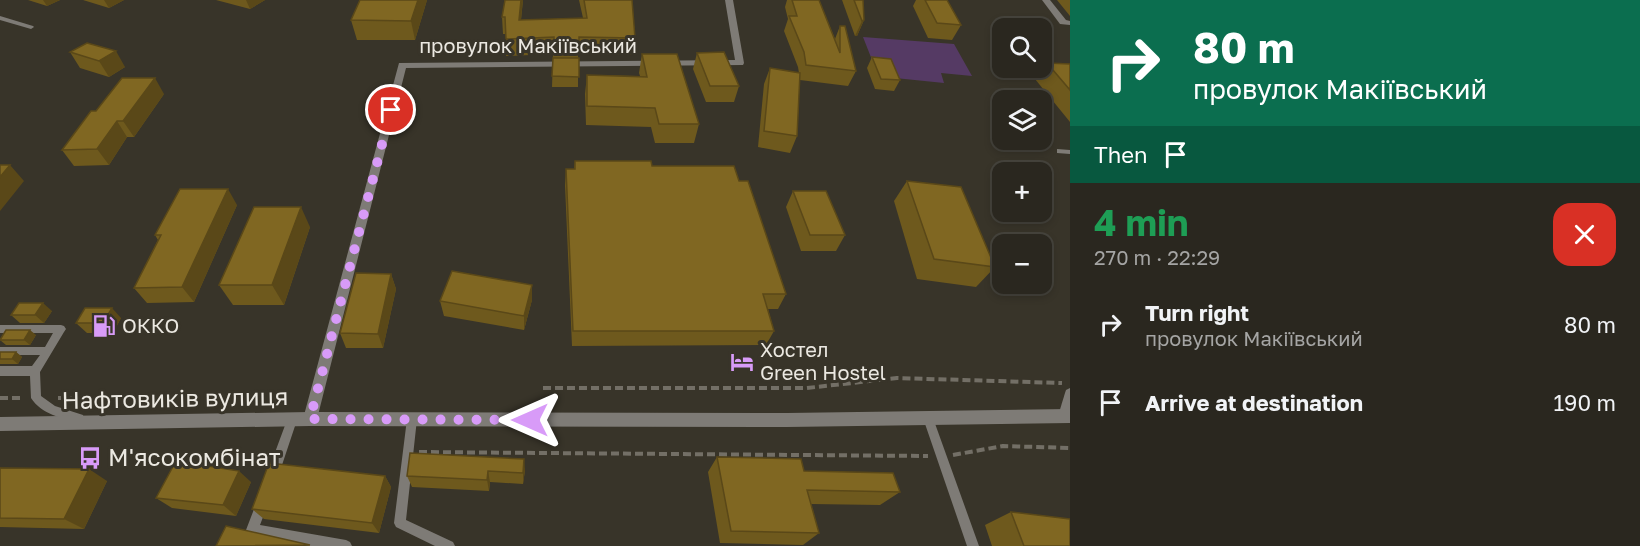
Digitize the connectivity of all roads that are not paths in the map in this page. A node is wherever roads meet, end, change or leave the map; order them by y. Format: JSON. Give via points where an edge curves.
{"nodes":[{"id":1,"x":729,"y":0,"type":"edge"},
{"id":2,"x":1046,"y":0,"type":"edge"},
{"id":3,"x":0,"y":18,"type":"edge"},
{"id":4,"x":1066,"y":22,"type":"edge"},
{"id":5,"x":31,"y":27,"type":"dead end"},
{"id":6,"x":1060,"y":151,"type":"dead end"},
{"id":7,"x":1070,"y":152,"type":"edge"},
{"id":8,"x":0,"y":329,"type":"edge"},
{"id":9,"x":0,"y":351,"type":"edge"},
{"id":10,"x":48,"y":351,"type":"junction"},
{"id":11,"x":0,"y":371,"type":"edge"},
{"id":12,"x":35,"y":371,"type":"junction"},
{"id":13,"x":1070,"y":393,"type":"edge"},
{"id":14,"x":1066,"y":416,"type":"edge"},
{"id":15,"x":928,"y":418,"type":"junction"},
{"id":16,"x":310,"y":419,"type":"junction"},
{"id":17,"x":412,"y":419,"type":"junction"},
{"id":18,"x":292,"y":420,"type":"junction"},
{"id":19,"x":93,"y":423,"type":"junction"},
{"id":20,"x":0,"y":424,"type":"edge"},
{"id":21,"x":346,"y":546,"type":"edge"},
{"id":22,"x":449,"y":546,"type":"edge"},
{"id":23,"x":973,"y":546,"type":"edge"}],
"edges":[{"from":1,"to":16,"type":"street","name":"провулок Макіївський","via":[[740,63],[402,65]]},
{"from":2,"to":4,"type":"street"},
{"from":3,"to":5,"type":"lane"},
{"from":6,"to":7,"type":"lane"},
{"from":8,"to":10,"type":"lane","via":[[62,329]]},
{"from":9,"to":10,"type":"lane"},
{"from":10,"to":12,"type":"lane"},
{"from":11,"to":12,"type":"lane"},
{"from":12,"to":19,"type":"lane","via":[[36,398],[52,410]]},
{"from":13,"to":14,"type":"lane"},
{"from":14,"to":15,"type":"street","name":"Нафтовиків вулиця"},
{"from":15,"to":17,"type":"street","name":"Нафтовиків вулиця"},
{"from":15,"to":23,"type":"lane"},
{"from":16,"to":17,"type":"street","name":"Нафтовиків вулиця"},
{"from":16,"to":18,"type":"street","name":"Нафтовиків вулиця"},
{"from":17,"to":22,"type":"lane","via":[[399,523]]},
{"from":18,"to":19,"type":"street","name":"Нафтовиків вулиця"},
{"from":18,"to":21,"type":"lane","via":[[252,530]]},
{"from":19,"to":20,"type":"street","name":"Нафтовиків вулиця"}]}
